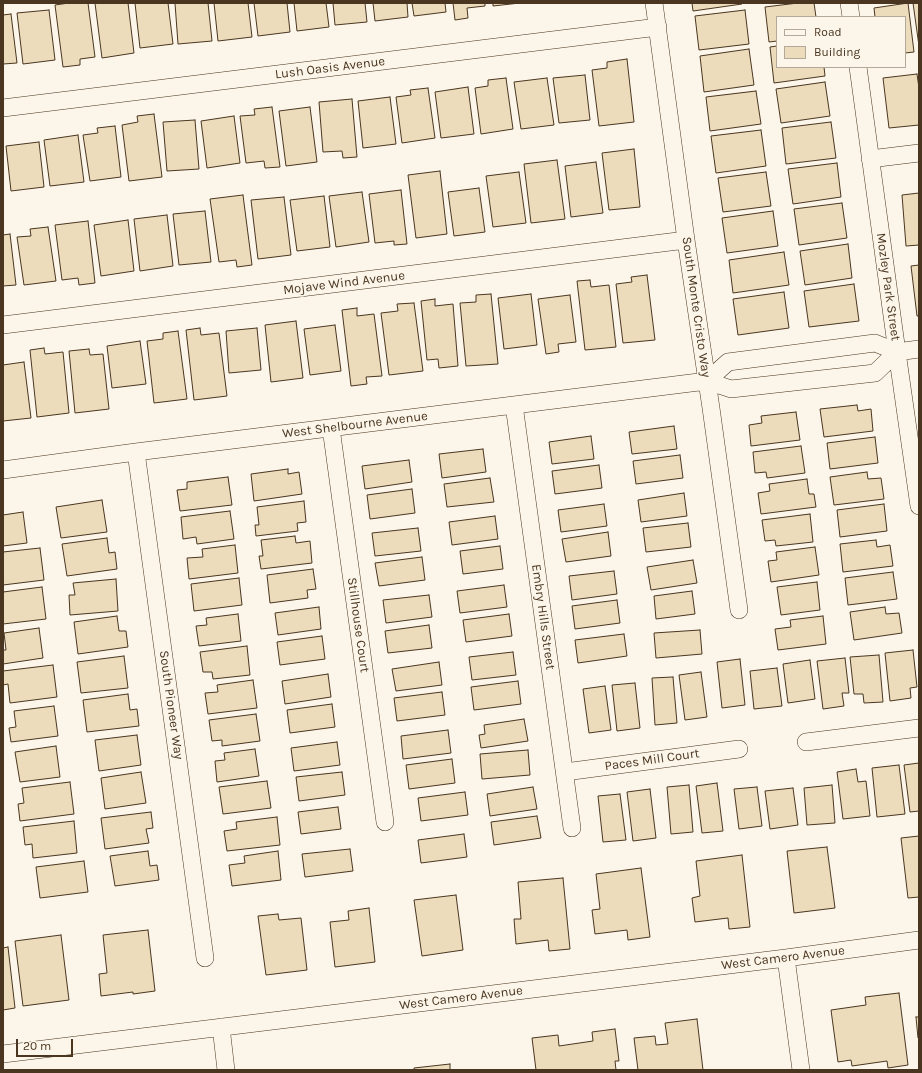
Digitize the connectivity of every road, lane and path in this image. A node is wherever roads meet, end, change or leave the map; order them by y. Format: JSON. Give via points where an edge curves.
{"nodes":[{"id":1,"x":654,"y":3,"type":"edge"},
{"id":2,"x":849,"y":3,"type":"edge"},
{"id":3,"x":851,"y":16,"type":"edge"},
{"id":4,"x":658,"y":27,"type":"junction"},
{"id":5,"x":858,"y":68,"type":"edge"},
{"id":6,"x":3,"y":108,"type":"edge"},
{"id":7,"x":919,"y":154,"type":"edge"},
{"id":8,"x":870,"y":159,"type":"junction"},
{"id":9,"x":686,"y":240,"type":"junction"},
{"id":10,"x":3,"y":325,"type":"edge"},
{"id":11,"x":919,"y":349,"type":"edge"},
{"id":12,"x":897,"y":352,"type":"junction"},
{"id":13,"x":707,"y":381,"type":"junction"},
{"id":14,"x":514,"y":405,"type":"junction"},
{"id":15,"x":331,"y":428,"type":"junction"},
{"id":16,"x":136,"y":452,"type":"junction"},
{"id":17,"x":3,"y":470,"type":"edge"},
{"id":18,"x":919,"y":506,"type":"edge"},
{"id":19,"x":739,"y":610,"type":"dead end"},
{"id":20,"x":919,"y":728,"type":"edge"},
{"id":21,"x":806,"y":742,"type":"dead end"},
{"id":22,"x":739,"y":749,"type":"dead end"},
{"id":23,"x":565,"y":772,"type":"junction"},
{"id":24,"x":386,"y":822,"type":"dead end"},
{"id":25,"x":572,"y":828,"type":"dead end"},
{"id":26,"x":919,"y":940,"type":"edge"},
{"id":27,"x":205,"y":958,"type":"dead end"},
{"id":28,"x":786,"y":958,"type":"junction"},
{"id":29,"x":221,"y":1027,"type":"junction"},
{"id":30,"x":3,"y":1054,"type":"edge"},
{"id":31,"x":226,"y":1070,"type":"edge"},
{"id":32,"x":801,"y":1070,"type":"edge"}],
"edges":[{"from":1,"to":4,"type":"street","name":"South Monte Cristo Way"},
{"from":2,"to":3,"type":"street"},
{"from":4,"to":6,"type":"street","name":"Lush Oasis Avenue"},
{"from":4,"to":9,"type":"street","name":"South Monte Cristo Way"},
{"from":5,"to":8,"type":"street","name":"Mozley Park Street"},
{"from":7,"to":8,"type":"street"},
{"from":8,"to":12,"type":"street","name":"Mozley Park Street"},
{"from":9,"to":10,"type":"street","name":"Mojave Wind Avenue"},
{"from":9,"to":13,"type":"street","name":"South Monte Cristo Way"},
{"from":11,"to":12,"type":"street"},
{"from":12,"to":13,"type":"street","via":[[875,343],[728,362]]},
{"from":12,"to":13,"type":"street","name":"West Shelbourne Avenue","via":[[875,373],[731,389]]},
{"from":12,"to":18,"type":"street","name":"Mozley Park Street"},
{"from":13,"to":14,"type":"street","name":"West Shelbourne Avenue"},
{"from":13,"to":19,"type":"street","name":"South Monte Cristo Way"},
{"from":14,"to":15,"type":"street","name":"West Shelbourne Avenue"},
{"from":14,"to":23,"type":"street","name":"Embry Hills Street"},
{"from":15,"to":16,"type":"street","name":"West Shelbourne Avenue"},
{"from":15,"to":24,"type":"street","name":"Stillhouse Court"},
{"from":16,"to":17,"type":"street","name":"West Shelbourne Avenue"},
{"from":16,"to":27,"type":"street","name":"South Pioneer Way"},
{"from":20,"to":21,"type":"street"},
{"from":22,"to":23,"type":"street","name":"Paces Mill Court"},
{"from":23,"to":25,"type":"street","name":"Embry Hills Street"},
{"from":26,"to":28,"type":"street","name":"West Camero Avenue"},
{"from":28,"to":29,"type":"street","name":"West Camero Avenue"},
{"from":28,"to":32,"type":"street"},
{"from":29,"to":30,"type":"street","name":"West Camero Avenue"},
{"from":29,"to":31,"type":"street"}]}
